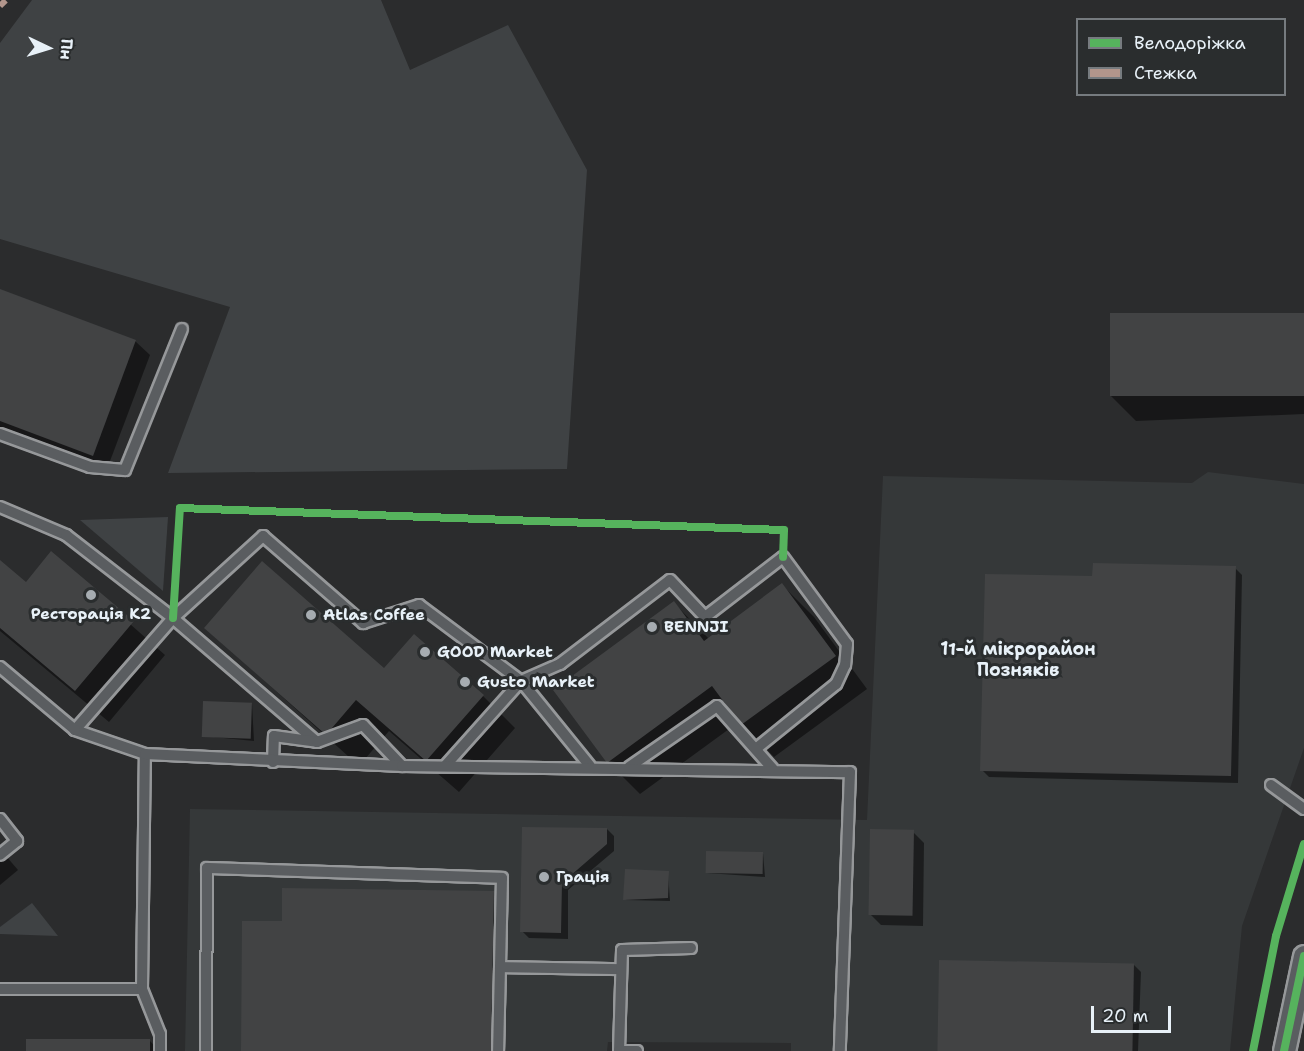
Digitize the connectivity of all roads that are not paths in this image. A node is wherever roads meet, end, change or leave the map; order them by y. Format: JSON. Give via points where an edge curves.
{"nodes":[{"id":1,"x":182,"y":329,"type":"dead end"},
{"id":2,"x":0,"y":434,"type":"edge"},
{"id":3,"x":0,"y":507,"type":"edge"},
{"id":4,"x":173,"y":618,"type":"junction"},
{"id":5,"x":0,"y":667,"type":"edge"},
{"id":6,"x":521,"y":681,"type":"junction"},
{"id":7,"x":75,"y":730,"type":"junction"},
{"id":8,"x":317,"y":742,"type":"junction"},
{"id":9,"x":757,"y":748,"type":"junction"},
{"id":10,"x":145,"y":754,"type":"junction"},
{"id":11,"x":273,"y":762,"type":"junction"},
{"id":12,"x":402,"y":766,"type":"junction"},
{"id":13,"x":445,"y":766,"type":"junction"},
{"id":14,"x":590,"y":766,"type":"junction"},
{"id":15,"x":628,"y":767,"type":"junction"},
{"id":16,"x":773,"y":769,"type":"junction"},
{"id":17,"x":1271,"y":785,"type":"dead end"},
{"id":18,"x":1304,"y":809,"type":"edge"},
{"id":19,"x":0,"y":819,"type":"edge"},
{"id":20,"x":0,"y":855,"type":"edge"},
{"id":21,"x":692,"y":948,"type":"dead end"},
{"id":22,"x":1304,"y":956,"type":"edge"},
{"id":23,"x":500,"y":967,"type":"junction"},
{"id":24,"x":620,"y":969,"type":"junction"},
{"id":25,"x":0,"y":989,"type":"edge"},
{"id":26,"x":142,"y":989,"type":"junction"},
{"id":27,"x":160,"y":1051,"type":"edge"},
{"id":28,"x":206,"y":1051,"type":"edge"},
{"id":29,"x":498,"y":1051,"type":"edge"},
{"id":30,"x":619,"y":1051,"type":"edge"},
{"id":31,"x":637,"y":1051,"type":"edge"},
{"id":32,"x":840,"y":1051,"type":"edge"},
{"id":33,"x":1284,"y":1051,"type":"edge"}],
"edges":[{"from":1,"to":2,"type":"lane","via":[[125,470],[90,467]]},
{"from":3,"to":4,"type":"lane","via":[[66,535]]},
{"from":4,"to":6,"type":"lane","via":[[263,536],[363,623],[419,605]]},
{"from":4,"to":7,"type":"lane"},
{"from":4,"to":8,"type":"lane"},
{"from":5,"to":7,"type":"lane"},
{"from":6,"to":9,"type":"lane","via":[[560,664],[670,580],[705,617],[783,557],[847,644],[845,665],[836,684]]},
{"from":6,"to":13,"type":"lane"},
{"from":6,"to":14,"type":"lane"},
{"from":7,"to":10,"type":"lane"},
{"from":8,"to":11,"type":"lane","via":[[274,736]]},
{"from":8,"to":12,"type":"lane","via":[[363,725]]},
{"from":9,"to":15,"type":"lane","via":[[717,706]]},
{"from":9,"to":16,"type":"lane"},
{"from":10,"to":11,"type":"lane"},
{"from":10,"to":26,"type":"lane"},
{"from":11,"to":12,"type":"lane"},
{"from":12,"to":13,"type":"lane"},
{"from":13,"to":14,"type":"lane"},
{"from":14,"to":15,"type":"lane"},
{"from":15,"to":16,"type":"lane"},
{"from":16,"to":32,"type":"lane","via":[[850,772]]},
{"from":17,"to":18,"type":"lane"},
{"from":19,"to":20,"type":"lane","via":[[17,841]]},
{"from":21,"to":24,"type":"lane","via":[[625,948]]},
{"from":22,"to":33,"type":"street"},
{"from":23,"to":24,"type":"lane"},
{"from":23,"to":28,"type":"lane","via":[[502,878],[207,868]]},
{"from":23,"to":29,"type":"lane"},
{"from":24,"to":30,"type":"lane"},
{"from":25,"to":26,"type":"lane"},
{"from":26,"to":27,"type":"lane","via":[[160,1034]]},
{"from":30,"to":31,"type":"lane"}]}
